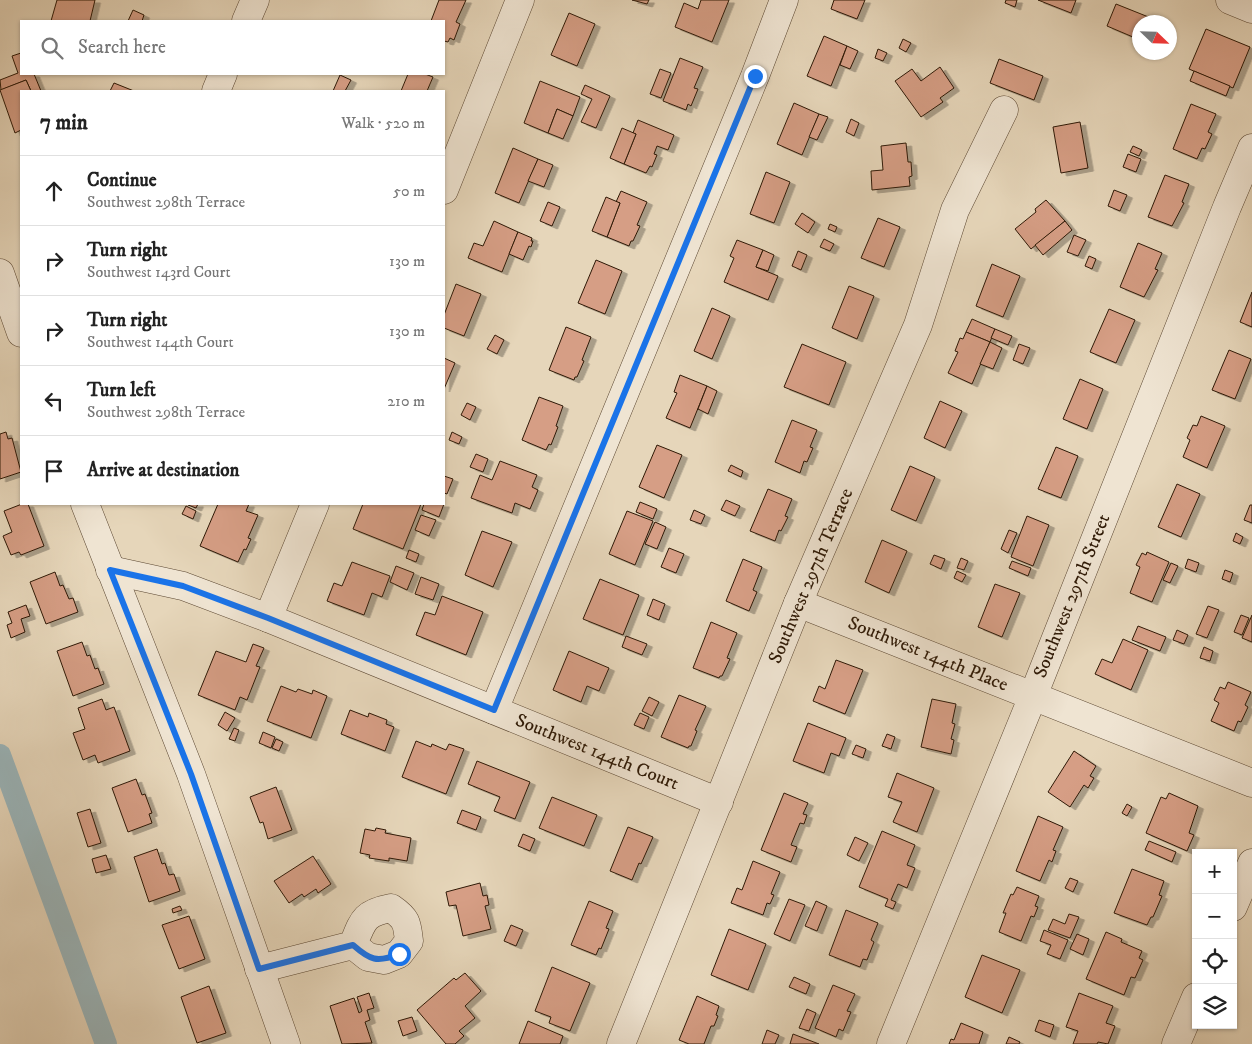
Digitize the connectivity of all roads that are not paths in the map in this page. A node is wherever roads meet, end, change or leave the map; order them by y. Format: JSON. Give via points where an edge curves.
{"nodes":[{"id":1,"x":255,"y":0,"type":"edge"},
{"id":2,"x":520,"y":0,"type":"edge"},
{"id":3,"x":784,"y":0,"type":"edge"},
{"id":4,"x":1230,"y":0,"type":"edge"},
{"id":5,"x":1252,"y":9,"type":"edge"},
{"id":6,"x":246,"y":20,"type":"edge"},
{"id":7,"x":223,"y":75,"type":"edge"},
{"id":8,"x":216,"y":90,"type":"edge"},
{"id":9,"x":1004,"y":110,"type":"dead end"},
{"id":10,"x":1252,"y":148,"type":"edge"},
{"id":11,"x":445,"y":188,"type":"edge"},
{"id":12,"x":0,"y":273,"type":"edge"},
{"id":13,"x":20,"y":329,"type":"edge"},
{"id":14,"x":85,"y":505,"type":"edge"},
{"id":15,"x":315,"y":505,"type":"edge"},
{"id":16,"x":110,"y":570,"type":"junction"},
{"id":17,"x":798,"y":603,"type":"junction"},
{"id":18,"x":268,"y":618,"type":"junction"},
{"id":19,"x":1033,"y":696,"type":"junction"},
{"id":20,"x":494,"y":710,"type":"junction"},
{"id":21,"x":1252,"y":783,"type":"edge"},
{"id":22,"x":719,"y":802,"type":"junction"},
{"id":23,"x":1251,"y":867,"type":"edge"},
{"id":24,"x":1237,"y":899,"type":"edge"},
{"id":25,"x":353,"y":945,"type":"dead end"},
{"id":26,"x":259,"y":969,"type":"junction"},
{"id":27,"x":1192,"y":1006,"type":"edge"},
{"id":28,"x":286,"y":1044,"type":"edge"},
{"id":29,"x":621,"y":1044,"type":"edge"},
{"id":30,"x":891,"y":1044,"type":"edge"},
{"id":31,"x":1176,"y":1044,"type":"edge"}],
"edges":[{"from":1,"to":6,"type":"street"},
{"from":2,"to":11,"type":"street"},
{"from":3,"to":20,"type":"street"},
{"from":4,"to":5,"type":"street"},
{"from":7,"to":8,"type":"street"},
{"from":9,"to":17,"type":"street","name":"Southwest 297th Terrace","via":[[955,210],[918,325]]},
{"from":10,"to":19,"type":"street","name":"Southwest 297th Street"},
{"from":12,"to":13,"type":"street"},
{"from":14,"to":16,"type":"street"},
{"from":15,"to":18,"type":"street"},
{"from":16,"to":18,"type":"street","name":"Southwest 144th Court","via":[[183,586]]},
{"from":16,"to":26,"type":"street","via":[[191,774]]},
{"from":17,"to":19,"type":"street","name":"Southwest 144th Place"},
{"from":17,"to":22,"type":"street","name":"Southwest 297th Terrace"},
{"from":18,"to":20,"type":"street","name":"Southwest 144th Court"},
{"from":19,"to":21,"type":"street","name":"Southwest 144th Place"},
{"from":19,"to":30,"type":"street","name":"Southwest 297th Street"},
{"from":20,"to":22,"type":"street","name":"Southwest 144th Court"},
{"from":22,"to":29,"type":"street","name":"Southwest 297th Terrace"},
{"from":23,"to":24,"type":"street"},
{"from":25,"to":26,"type":"street"},
{"from":26,"to":28,"type":"street"},
{"from":27,"to":31,"type":"street"}]}
